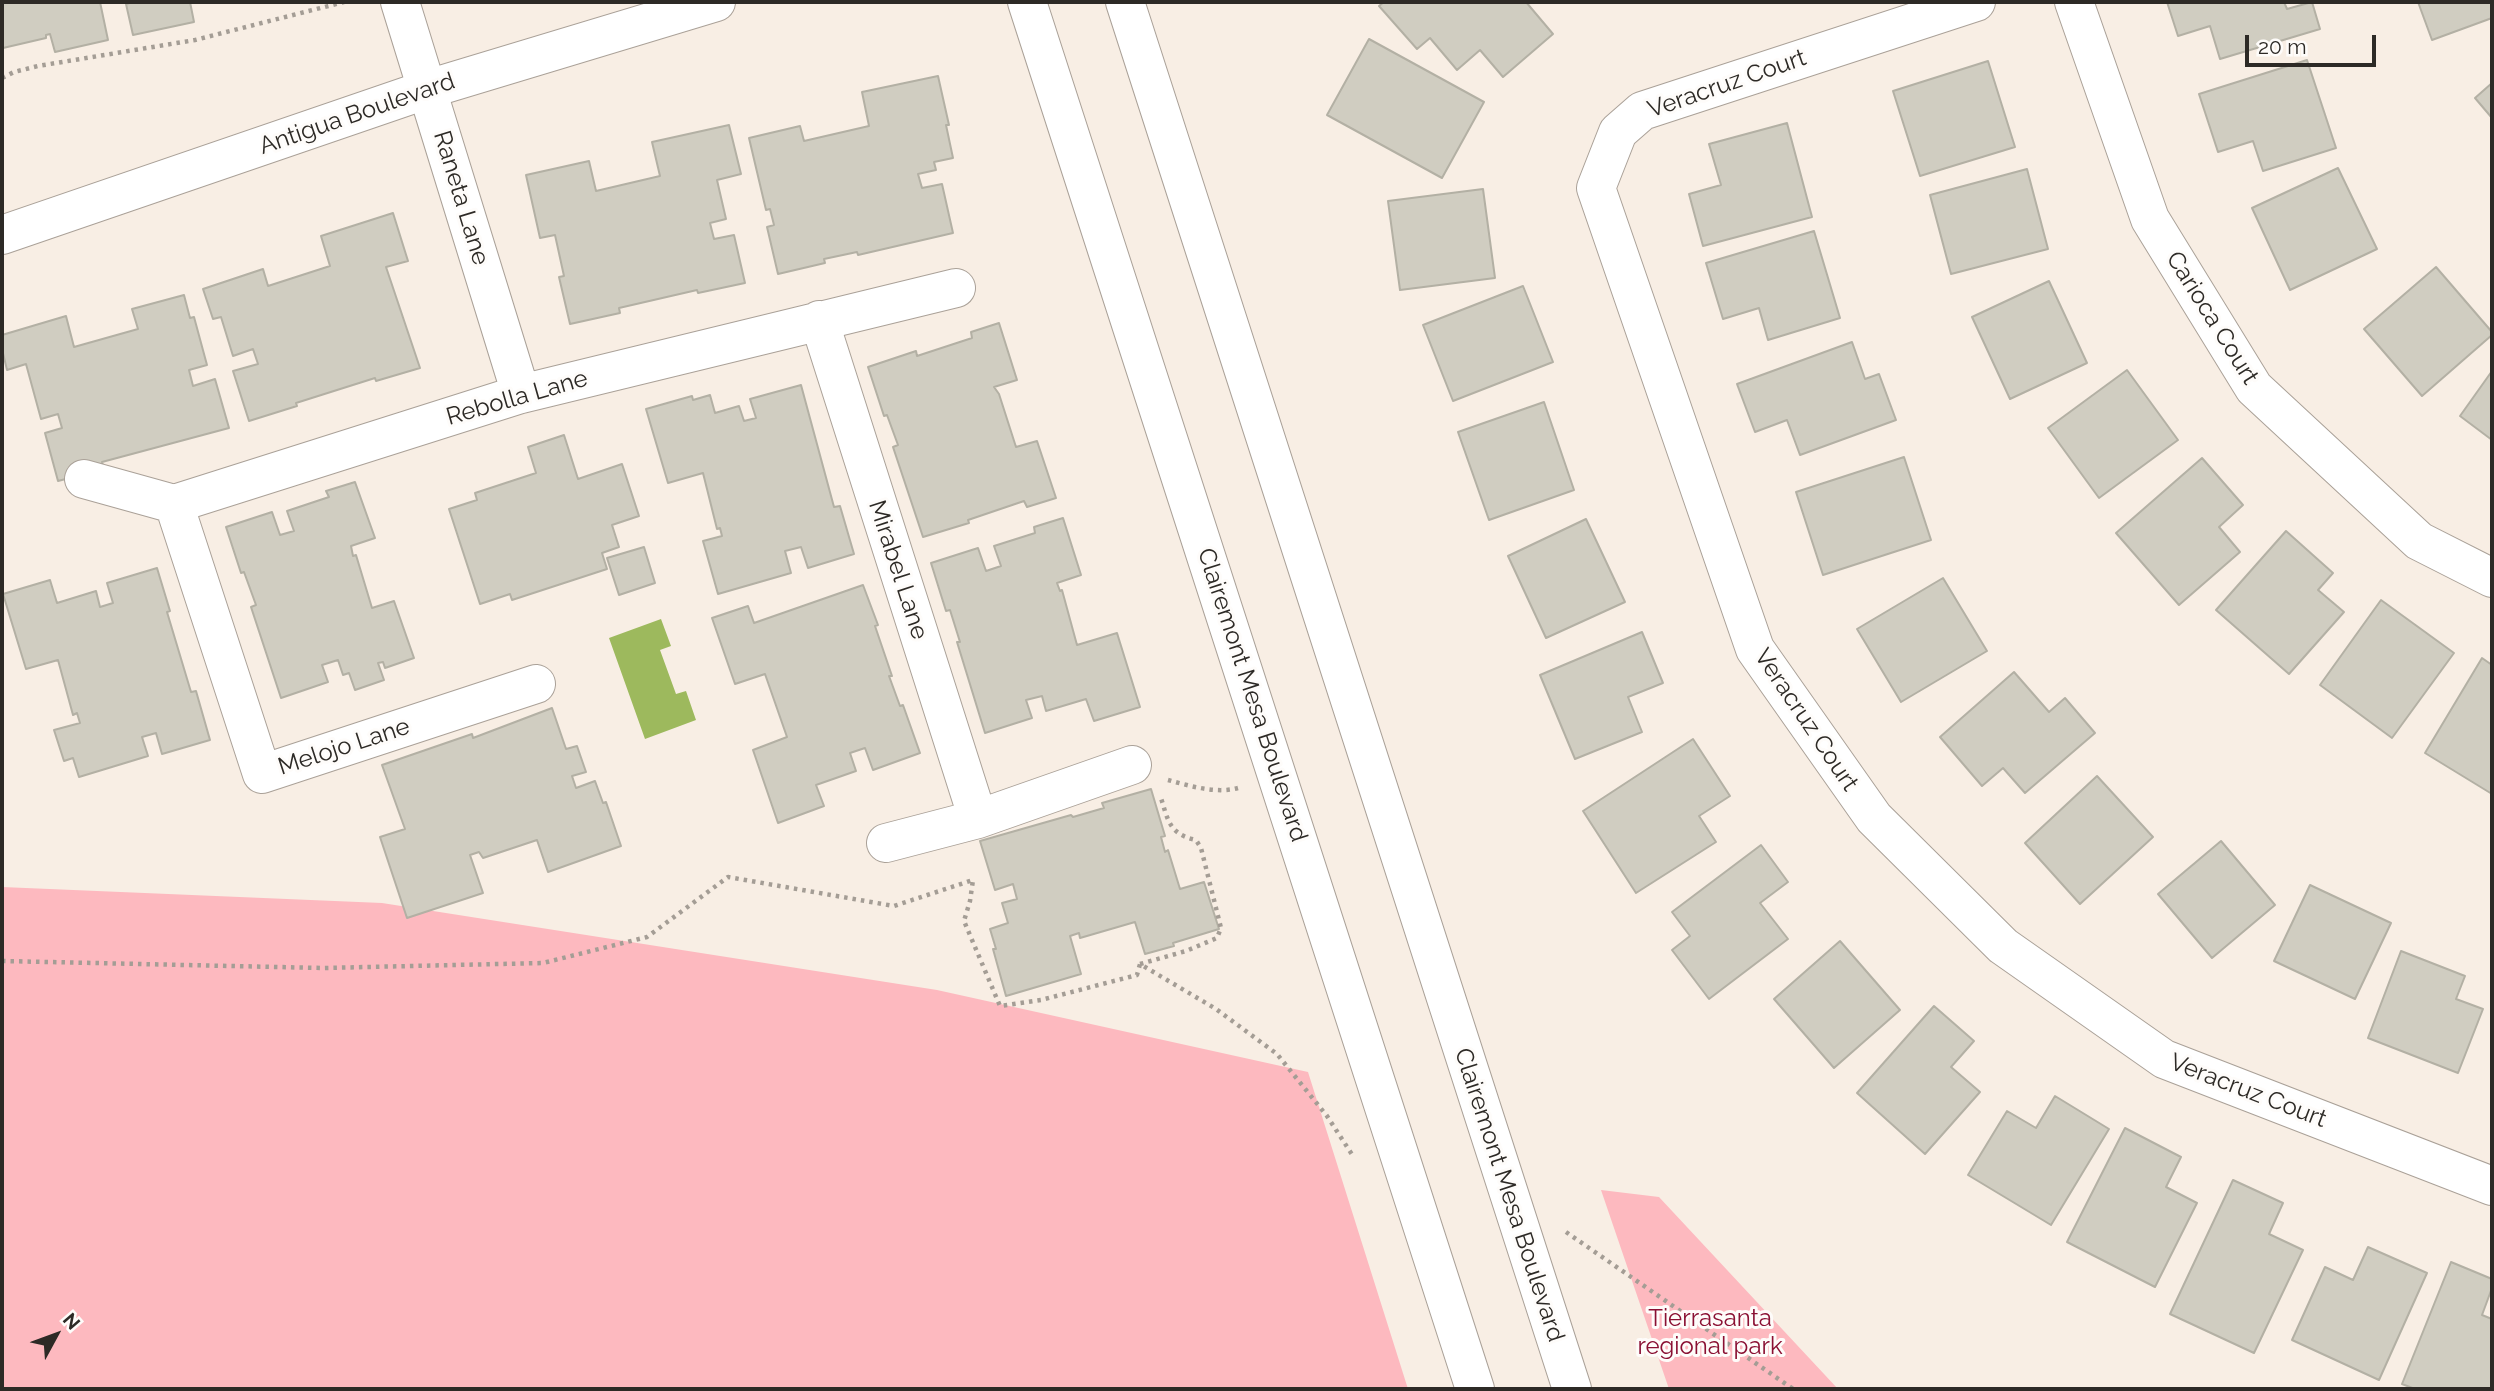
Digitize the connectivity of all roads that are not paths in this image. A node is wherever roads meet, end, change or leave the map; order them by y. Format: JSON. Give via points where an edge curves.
{"nodes":[{"id":1,"x":400,"y":2,"type":"edge"},
{"id":2,"x":716,"y":2,"type":"edge"},
{"id":3,"x":1027,"y":2,"type":"edge"},
{"id":4,"x":1125,"y":2,"type":"edge"},
{"id":5,"x":1976,"y":2,"type":"edge"},
{"id":6,"x":2074,"y":2,"type":"edge"},
{"id":7,"x":428,"y":89,"type":"junction"},
{"id":8,"x":2,"y":235,"type":"edge"},
{"id":9,"x":956,"y":288,"type":"dead end"},
{"id":10,"x":819,"y":320,"type":"junction"},
{"id":11,"x":521,"y":394,"type":"junction"},
{"id":12,"x":84,"y":479,"type":"dead end"},
{"id":13,"x":174,"y":504,"type":"junction"},
{"id":14,"x":2492,"y":578,"type":"edge"},
{"id":15,"x":536,"y":684,"type":"dead end"},
{"id":16,"x":1143,"y":770,"type":"road end"},
{"id":17,"x":978,"y":819,"type":"junction"},
{"id":18,"x":886,"y":843,"type":"dead end"},
{"id":19,"x":2492,"y":1186,"type":"edge"},
{"id":20,"x":1475,"y":1389,"type":"edge"},
{"id":21,"x":1572,"y":1389,"type":"edge"}],
"edges":[{"from":1,"to":7,"type":"street","name":"Raneta Lane"},
{"from":2,"to":7,"type":"street","name":"Antigua Boulevard"},
{"from":3,"to":20,"type":"street","name":"Clairemont Mesa Boulevard"},
{"from":4,"to":21,"type":"street","name":"Clairemont Mesa Boulevard"},
{"from":5,"to":19,"type":"street","name":"Veracruz Court","via":[[1642,111],[1618,132],[1596,188],[1755,649],[1874,818],[2003,946],[2164,1059]]},
{"from":6,"to":14,"type":"street","name":"Carioca Court","via":[[2150,219],[2254,388],[2419,541]]},
{"from":7,"to":8,"type":"street","name":"Antigua Boulevard"},
{"from":7,"to":11,"type":"street","name":"Raneta Lane"},
{"from":9,"to":10,"type":"street","name":"Rebolla Lane"},
{"from":10,"to":11,"type":"street","name":"Rebolla Lane"},
{"from":10,"to":17,"type":"street","name":"Mirabel Lane"},
{"from":11,"to":13,"type":"street","name":"Rebolla Lane"},
{"from":12,"to":13,"type":"street"},
{"from":13,"to":15,"type":"street","name":"Melojo Lane","via":[[262,774]]},
{"from":16,"to":17,"type":"street"},
{"from":17,"to":18,"type":"street"}]}
